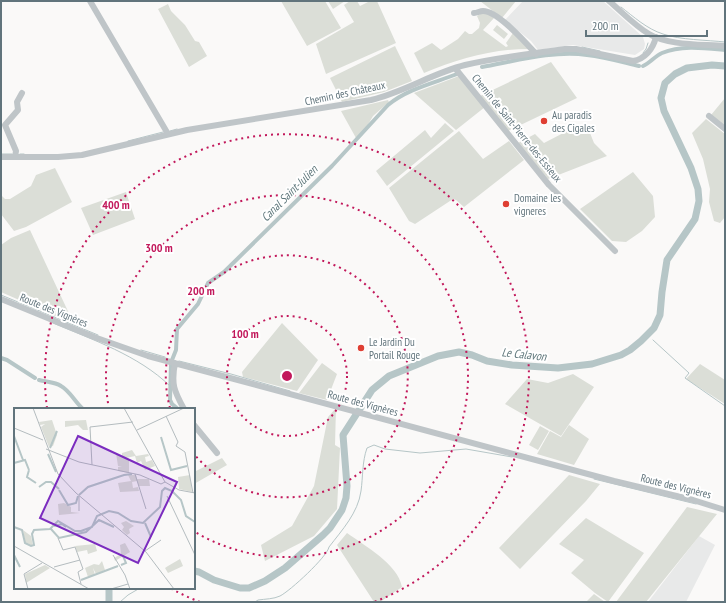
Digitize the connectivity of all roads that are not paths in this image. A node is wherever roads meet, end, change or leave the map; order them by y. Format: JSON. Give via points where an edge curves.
{"nodes":[{"id":1,"x":90,"y":1,"type":"edge"},
{"id":2,"x":609,"y":1,"type":"edge"},
{"id":3,"x":474,"y":14,"type":"dead end"},
{"id":4,"x":656,"y":38,"type":"junction"},
{"id":5,"x":725,"y":46,"type":"edge"},
{"id":6,"x":536,"y":54,"type":"junction"},
{"id":7,"x":454,"y":68,"type":"junction"},
{"id":8,"x":22,"y":93,"type":"dead end"},
{"id":9,"x":709,"y":116,"type":"dead end"},
{"id":10,"x":725,"y":129,"type":"edge"},
{"id":11,"x":168,"y":134,"type":"junction"},
{"id":12,"x":1,"y":157,"type":"edge"},
{"id":13,"x":15,"y":157,"type":"junction"},
{"id":14,"x":615,"y":251,"type":"dead end"},
{"id":15,"x":1,"y":299,"type":"edge"},
{"id":16,"x":172,"y":362,"type":"junction"},
{"id":17,"x":183,"y":408,"type":"edge"},
{"id":18,"x":195,"y":426,"type":"edge"},
{"id":19,"x":217,"y":453,"type":"dead end"},
{"id":20,"x":725,"y":510,"type":"edge"}],
"edges":[{"from":1,"to":11,"type":"street"},
{"from":2,"to":4,"type":"street","via":[[636,25]]},
{"from":3,"to":6,"type":"street","via":[[484,11],[495,15]]},
{"from":4,"to":5,"type":"street"},
{"from":4,"to":6,"type":"street","name":"Chemin des Châteaux","via":[[645,56],[633,61],[576,49]]},
{"from":6,"to":7,"type":"street","name":"Chemin des Châteaux"},
{"from":7,"to":11,"type":"street","name":"Chemin des Châteaux","via":[[382,97]]},
{"from":7,"to":14,"type":"street","name":"Chemin de Saint-Pierre-des-Essieux","via":[[550,185]]},
{"from":8,"to":13,"type":"street","via":[[17,102],[18,110],[5,125],[16,151]]},
{"from":9,"to":10,"type":"street"},
{"from":11,"to":13,"type":"street","name":"Chemin des Châteaux","via":[[82,155]]},
{"from":12,"to":13,"type":"street","name":"Chemin des Châteaux"},
{"from":15,"to":16,"type":"street","name":"Route des Vignères","via":[[120,347]]},
{"from":16,"to":17,"type":"street","via":[[174,390]]},
{"from":16,"to":20,"type":"street","name":"Route des Vignères"},
{"from":18,"to":19,"type":"street"}]}
